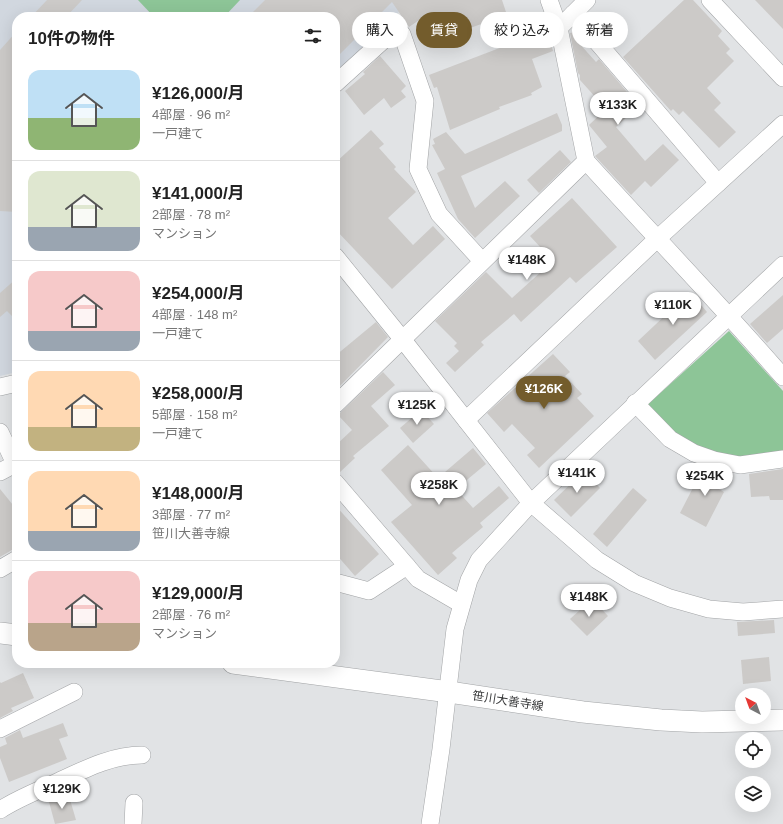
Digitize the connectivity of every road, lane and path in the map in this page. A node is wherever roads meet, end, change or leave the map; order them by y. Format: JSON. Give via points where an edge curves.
{"nodes":[{"id":1,"x":549,"y":0,"type":"edge"},
{"id":2,"x":587,"y":0,"type":"edge"},
{"id":3,"x":710,"y":0,"type":"edge"},
{"id":4,"x":553,"y":12,"type":"edge"},
{"id":5,"x":575,"y":12,"type":"edge"},
{"id":6,"x":572,"y":15,"type":"edge"},
{"id":7,"x":564,"y":23,"type":"edge"},
{"id":8,"x":563,"y":48,"type":"edge"},
{"id":9,"x":602,"y":48,"type":"edge"},
{"id":10,"x":783,"y":78,"type":"edge"},
{"id":11,"x":340,"y":79,"type":"edge"},
{"id":12,"x":783,"y":124,"type":"edge"},
{"id":13,"x":586,"y":161,"type":"junction"},
{"id":14,"x":718,"y":183,"type":"junction"},
{"id":15,"x":657,"y":239,"type":"junction"},
{"id":16,"x":482,"y":261,"type":"junction"},
{"id":17,"x":340,"y":262,"type":"edge"},
{"id":18,"x":783,"y":265,"type":"edge"},
{"id":19,"x":730,"y":315,"type":"junction"},
{"id":20,"x":403,"y":340,"type":"junction"},
{"id":21,"x":783,"y":377,"type":"edge"},
{"id":22,"x":12,"y":384,"type":"edge"},
{"id":23,"x":0,"y":387,"type":"edge"},
{"id":24,"x":340,"y":400,"type":"edge"},
{"id":25,"x":635,"y":403,"type":"junction"},
{"id":26,"x":466,"y":420,"type":"junction"},
{"id":27,"x":0,"y":432,"type":"edge"},
{"id":28,"x":783,"y":459,"type":"edge"},
{"id":29,"x":10,"y":468,"type":"edge"},
{"id":30,"x":340,"y":488,"type":"edge"},
{"id":31,"x":531,"y":503,"type":"junction"},
{"id":32,"x":12,"y":562,"type":"edge"},
{"id":33,"x":407,"y":566,"type":"junction"},
{"id":34,"x":0,"y":569,"type":"edge"},
{"id":35,"x":340,"y":583,"type":"edge"},
{"id":36,"x":461,"y":604,"type":"junction"},
{"id":37,"x":783,"y":609,"type":"edge"},
{"id":38,"x":0,"y":633,"type":"edge"},
{"id":39,"x":12,"y":634,"type":"edge"},
{"id":40,"x":271,"y":668,"type":"edge"},
{"id":41,"x":74,"y":692,"type":"dead end"},
{"id":42,"x":449,"y":692,"type":"junction"},
{"id":43,"x":783,"y":720,"type":"edge"},
{"id":44,"x":0,"y":729,"type":"edge"},
{"id":45,"x":142,"y":755,"type":"dead end"},
{"id":46,"x":134,"y":803,"type":"dead end"},
{"id":47,"x":0,"y":810,"type":"edge"},
{"id":48,"x":133,"y":824,"type":"edge"},
{"id":49,"x":430,"y":824,"type":"edge"}],
"edges":[{"from":1,"to":4,"type":"street"},
{"from":2,"to":5,"type":"street"},
{"from":3,"to":10,"type":"street"},
{"from":6,"to":7,"type":"street"},
{"from":8,"to":13,"type":"street"},
{"from":9,"to":14,"type":"street"},
{"from":11,"to":16,"type":"street","via":[[388,36],[402,34],[426,101],[418,169],[439,214]]},
{"from":12,"to":14,"type":"street"},
{"from":13,"to":15,"type":"street"},
{"from":13,"to":16,"type":"street"},
{"from":14,"to":15,"type":"street"},
{"from":15,"to":19,"type":"street"},
{"from":15,"to":26,"type":"street"},
{"from":16,"to":20,"type":"street"},
{"from":17,"to":20,"type":"street"},
{"from":18,"to":19,"type":"street"},
{"from":19,"to":21,"type":"street"},
{"from":19,"to":25,"type":"street"},
{"from":20,"to":24,"type":"street"},
{"from":20,"to":26,"type":"street"},
{"from":22,"to":23,"type":"street"},
{"from":25,"to":28,"type":"street","via":[[670,439],[694,453],[714,460],[740,464],[758,464]]},
{"from":25,"to":31,"type":"street"},
{"from":26,"to":31,"type":"street"},
{"from":27,"to":29,"type":"street"},
{"from":30,"to":33,"type":"street"},
{"from":31,"to":36,"type":"street","via":[[479,560]]},
{"from":31,"to":37,"type":"street","via":[[598,560],[634,583],[670,598],[709,609],[743,612]]},
{"from":32,"to":34,"type":"street"},
{"from":33,"to":35,"type":"street","via":[[369,591]]},
{"from":33,"to":36,"type":"street","via":[[418,580]]},
{"from":36,"to":42,"type":"street","via":[[455,629]]},
{"from":38,"to":39,"type":"street"},
{"from":40,"to":42,"type":"street","name":"笹川大善寺線"},
{"from":41,"to":44,"type":"street"},
{"from":42,"to":43,"type":"street","name":"笹川大善寺線","via":[[583,712],[660,720]]},
{"from":42,"to":49,"type":"street"},
{"from":45,"to":47,"type":"street","via":[[118,757],[89,767]]},
{"from":46,"to":48,"type":"street"}]}
